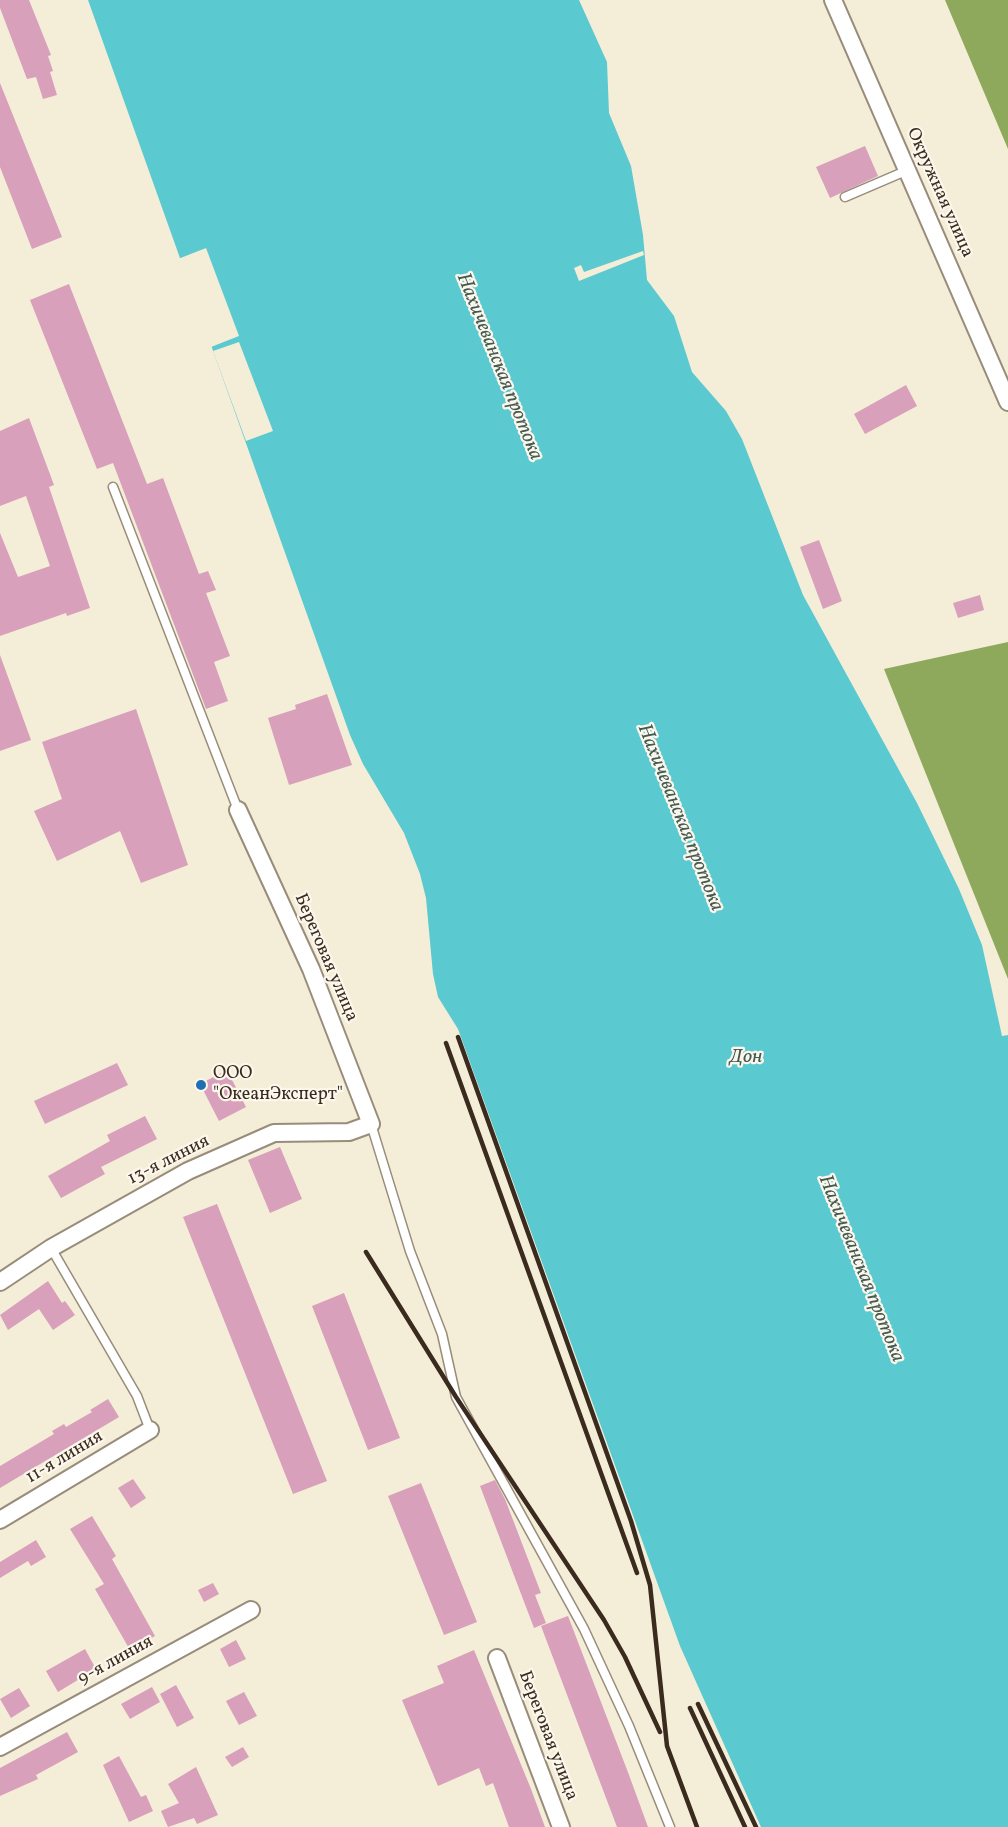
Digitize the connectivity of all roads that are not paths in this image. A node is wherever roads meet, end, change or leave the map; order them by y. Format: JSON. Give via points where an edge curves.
{"nodes":[{"id":1,"x":833,"y":0,"type":"edge"},
{"id":2,"x":908,"y":170,"type":"junction"},
{"id":3,"x":845,"y":197,"type":"dead end"},
{"id":4,"x":1008,"y":402,"type":"edge"},
{"id":5,"x":113,"y":487,"type":"dead end"},
{"id":6,"x":238,"y":810,"type":"joint"},
{"id":7,"x":371,"y":1124,"type":"junction"},
{"id":8,"x":51,"y":1248,"type":"junction"},
{"id":9,"x":0,"y":1282,"type":"edge"},
{"id":10,"x":150,"y":1430,"type":"joint"},
{"id":11,"x":0,"y":1520,"type":"edge"},
{"id":12,"x":251,"y":1610,"type":"dead end"},
{"id":13,"x":497,"y":1658,"type":"dead end"},
{"id":14,"x":0,"y":1747,"type":"edge"},
{"id":15,"x":561,"y":1827,"type":"edge"},
{"id":16,"x":670,"y":1827,"type":"edge"}],
"edges":[{"from":1,"to":2,"type":"street","name":"Окружная улица"},
{"from":2,"to":3,"type":"lane"},
{"from":2,"to":4,"type":"street","name":"Окружная улица"},
{"from":5,"to":6,"type":"lane"},
{"from":6,"to":7,"type":"street","name":"Береговая улица","via":[[311,969]]},
{"from":7,"to":8,"type":"street","name":"13-я линия","via":[[349,1132],[274,1133],[188,1171]]},
{"from":7,"to":16,"type":"lane","via":[[410,1251],[442,1334],[456,1397],[584,1629]]},
{"from":8,"to":9,"type":"street","name":"13-я линия"},
{"from":8,"to":10,"type":"lane","via":[[137,1396]]},
{"from":10,"to":11,"type":"street","name":"11-я линия"},
{"from":12,"to":14,"type":"street","name":"9-я линия"},
{"from":13,"to":15,"type":"street","name":"Береговая улица"}]}
